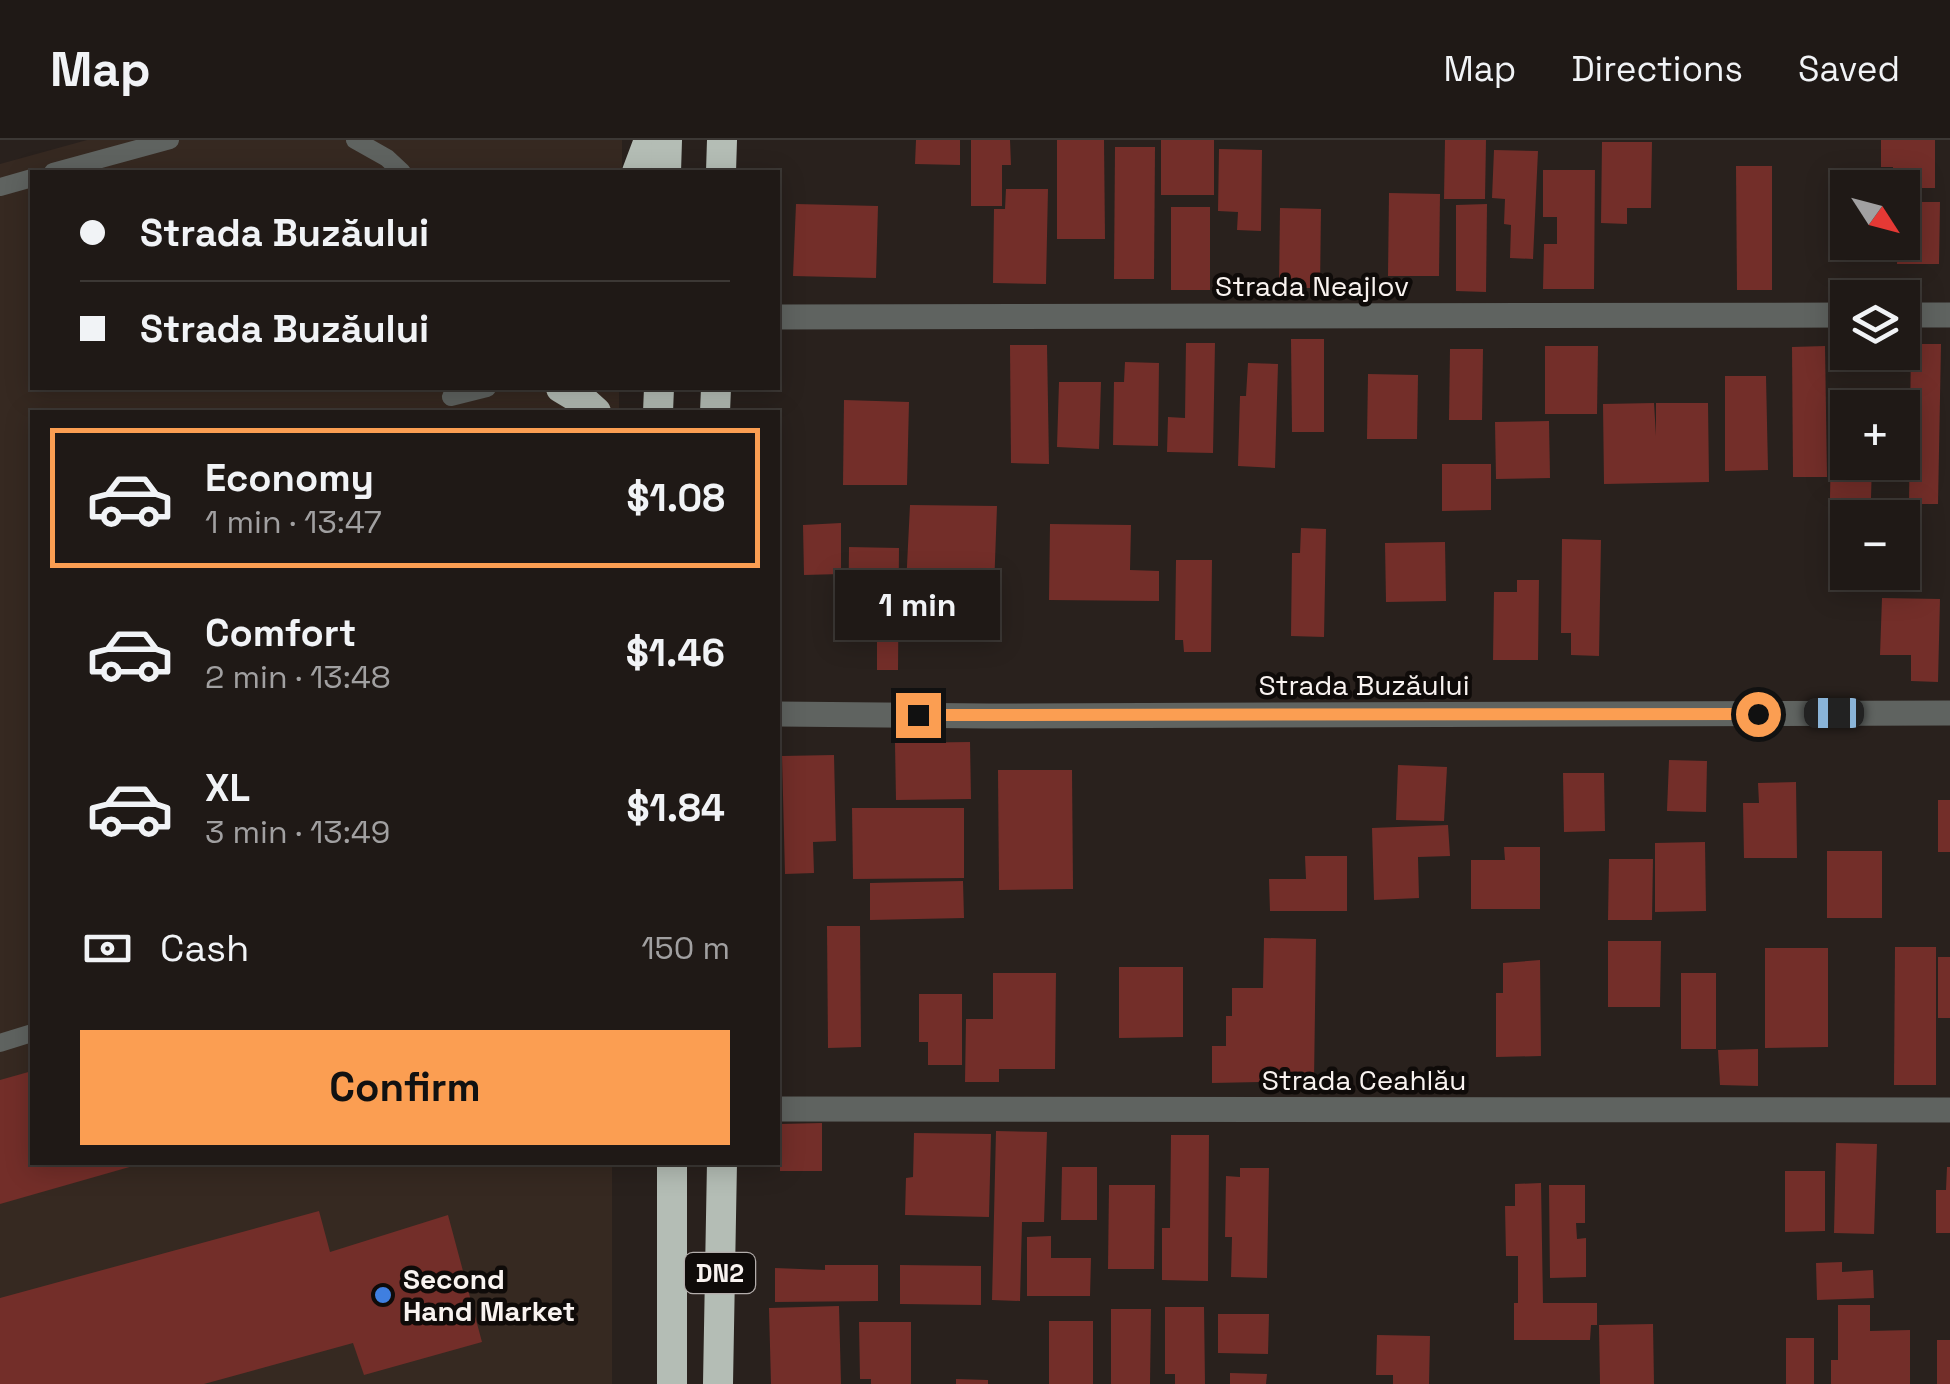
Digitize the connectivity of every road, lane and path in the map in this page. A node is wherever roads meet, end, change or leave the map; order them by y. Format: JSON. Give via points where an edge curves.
{"nodes":[{"id":1,"x":170,"y":140,"type":"edge"},
{"id":2,"x":356,"y":140,"type":"edge"},
{"id":3,"x":649,"y":140,"type":"edge"},
{"id":4,"x":667,"y":140,"type":"edge"},
{"id":5,"x":722,"y":140,"type":"edge"},
{"id":6,"x":60,"y":170,"type":"edge"},
{"id":7,"x":400,"y":170,"type":"edge"},
{"id":8,"x":638,"y":170,"type":"edge"},
{"id":9,"x":666,"y":170,"type":"edge"},
{"id":10,"x":721,"y":170,"type":"edge"},
{"id":11,"x":30,"y":179,"type":"edge"},
{"id":12,"x":0,"y":187,"type":"edge"},
{"id":13,"x":1920,"y":315,"type":"edge"},
{"id":14,"x":1950,"y":315,"type":"edge"},
{"id":15,"x":1830,"y":316,"type":"edge"},
{"id":16,"x":780,"y":317,"type":"edge"},
{"id":17,"x":481,"y":390,"type":"edge"},
{"id":18,"x":564,"y":390,"type":"edge"},
{"id":19,"x":451,"y":399,"type":"edge"},
{"id":20,"x":594,"y":410,"type":"edge"},
{"id":21,"x":1950,"y":713,"type":"edge"},
{"id":22,"x":780,"y":714,"type":"edge"},
{"id":23,"x":30,"y":1034,"type":"edge"},
{"id":24,"x":0,"y":1043,"type":"edge"},
{"id":25,"x":780,"y":1109,"type":"edge"},
{"id":26,"x":1950,"y":1110,"type":"edge"},
{"id":27,"x":672,"y":1165,"type":"edge"},
{"id":28,"x":722,"y":1165,"type":"edge"},
{"id":29,"x":672,"y":1384,"type":"edge"},
{"id":30,"x":718,"y":1384,"type":"edge"}],
"edges":[{"from":1,"to":6,"type":"lane"},
{"from":2,"to":7,"type":"lane"},
{"from":3,"to":8,"type":"highway"},
{"from":4,"to":9,"type":"highway"},
{"from":5,"to":10,"type":"highway"},
{"from":11,"to":12,"type":"lane"},
{"from":13,"to":14,"type":"street"},
{"from":15,"to":16,"type":"street","name":"Strada Neajlov"},
{"from":17,"to":19,"type":"lane"},
{"from":18,"to":20,"type":"highway"},
{"from":21,"to":22,"type":"street","name":"Strada Buzăului"},
{"from":23,"to":24,"type":"lane"},
{"from":25,"to":26,"type":"street","name":"Strada Ceahlău"},
{"from":27,"to":29,"type":"highway","number":"DN2"},
{"from":28,"to":30,"type":"highway","number":"DN2"}]}
